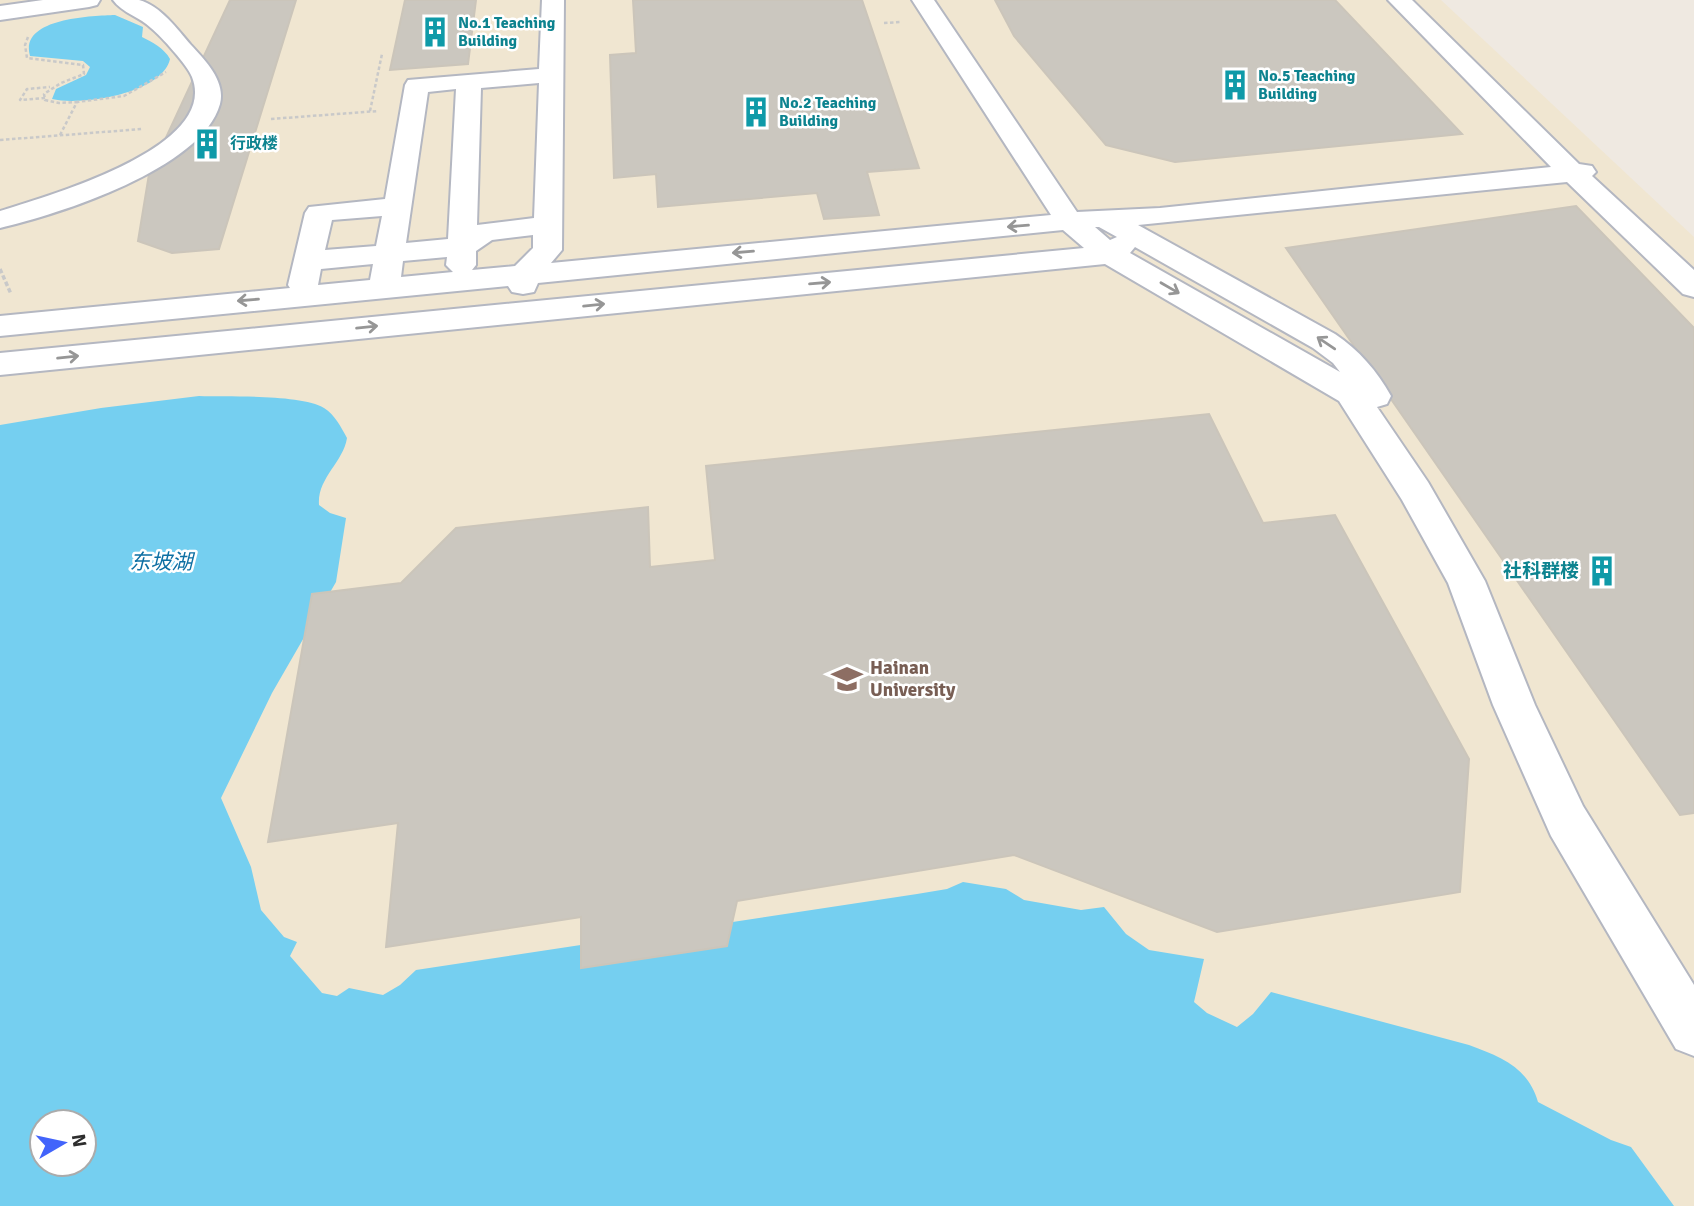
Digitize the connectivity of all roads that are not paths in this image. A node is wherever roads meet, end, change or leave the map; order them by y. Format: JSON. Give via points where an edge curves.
{"nodes":[{"id":1,"x":89,"y":0,"type":"edge"},
{"id":2,"x":124,"y":0,"type":"edge"},
{"id":3,"x":553,"y":0,"type":"edge"},
{"id":4,"x":923,"y":0,"type":"edge"},
{"id":5,"x":933,"y":0,"type":"edge"},
{"id":6,"x":1399,"y":0,"type":"edge"},
{"id":7,"x":1409,"y":0,"type":"edge"},
{"id":8,"x":0,"y":13,"type":"edge"},
{"id":9,"x":551,"y":75,"type":"junction"},
{"id":10,"x":469,"y":82,"type":"junction"},
{"id":11,"x":1577,"y":172,"type":"junction"},
{"id":12,"x":397,"y":206,"type":"junction"},
{"id":13,"x":0,"y":220,"type":"edge"},
{"id":14,"x":548,"y":225,"type":"junction"},
{"id":15,"x":1115,"y":229,"type":"junction"},
{"id":16,"x":462,"y":247,"type":"junction"},
{"id":17,"x":389,"y":254,"type":"junction"},
{"id":18,"x":308,"y":261,"type":"junction"},
{"id":19,"x":524,"y":274,"type":"junction"},
{"id":20,"x":1694,"y":276,"type":"edge"},
{"id":21,"x":461,"y":280,"type":"junction"},
{"id":22,"x":1694,"y":287,"type":"edge"},
{"id":23,"x":384,"y":288,"type":"junction"},
{"id":24,"x":321,"y":294,"type":"junction"},
{"id":25,"x":523,"y":312,"type":"junction"},
{"id":26,"x":0,"y":326,"type":"edge"},
{"id":27,"x":313,"y":333,"type":"junction"},
{"id":28,"x":0,"y":364,"type":"edge"},
{"id":29,"x":1690,"y":1010,"type":"edge"}],
"edges":[{"from":1,"to":8,"type":"street"},
{"from":2,"to":13,"type":"street","via":[[159,22],[186,52],[209,85],[207,112],[183,141],[142,166]]},
{"from":3,"to":9,"type":"street"},
{"from":4,"to":15,"type":"street","via":[[949,43]]},
{"from":5,"to":15,"type":"street","via":[[1068,202]]},
{"from":6,"to":11,"type":"street"},
{"from":7,"to":11,"type":"street"},
{"from":9,"to":10,"type":"street"},
{"from":9,"to":14,"type":"street"},
{"from":10,"to":12,"type":"street","via":[[417,85]]},
{"from":10,"to":16,"type":"street"},
{"from":11,"to":15,"type":"street"},
{"from":11,"to":20,"type":"street"},
{"from":11,"to":22,"type":"street"},
{"from":12,"to":17,"type":"street"},
{"from":12,"to":18,"type":"street","via":[[319,213]]},
{"from":14,"to":16,"type":"street","via":[[484,232]]},
{"from":14,"to":19,"type":"street","via":[[547,250]]},
{"from":15,"to":19,"type":"street","one_way":true},
{"from":25,"to":15,"type":"street","one_way":true},
{"from":15,"to":29,"type":"street","via":[[1351,393],[1466,581],[1562,811]]},
{"from":16,"to":17,"type":"street"},
{"from":16,"to":21,"type":"street"},
{"from":17,"to":18,"type":"street"},
{"from":17,"to":23,"type":"street"},
{"from":18,"to":24,"type":"street","via":[[302,287]]},
{"from":19,"to":21,"type":"street"},
{"from":19,"to":25,"type":"street"},
{"from":21,"to":23,"type":"street"},
{"from":23,"to":24,"type":"street"},
{"from":24,"to":26,"type":"street","one_way":true},
{"from":24,"to":27,"type":"street"},
{"from":27,"to":25,"type":"street","one_way":true},
{"from":28,"to":27,"type":"street","one_way":true}]}
